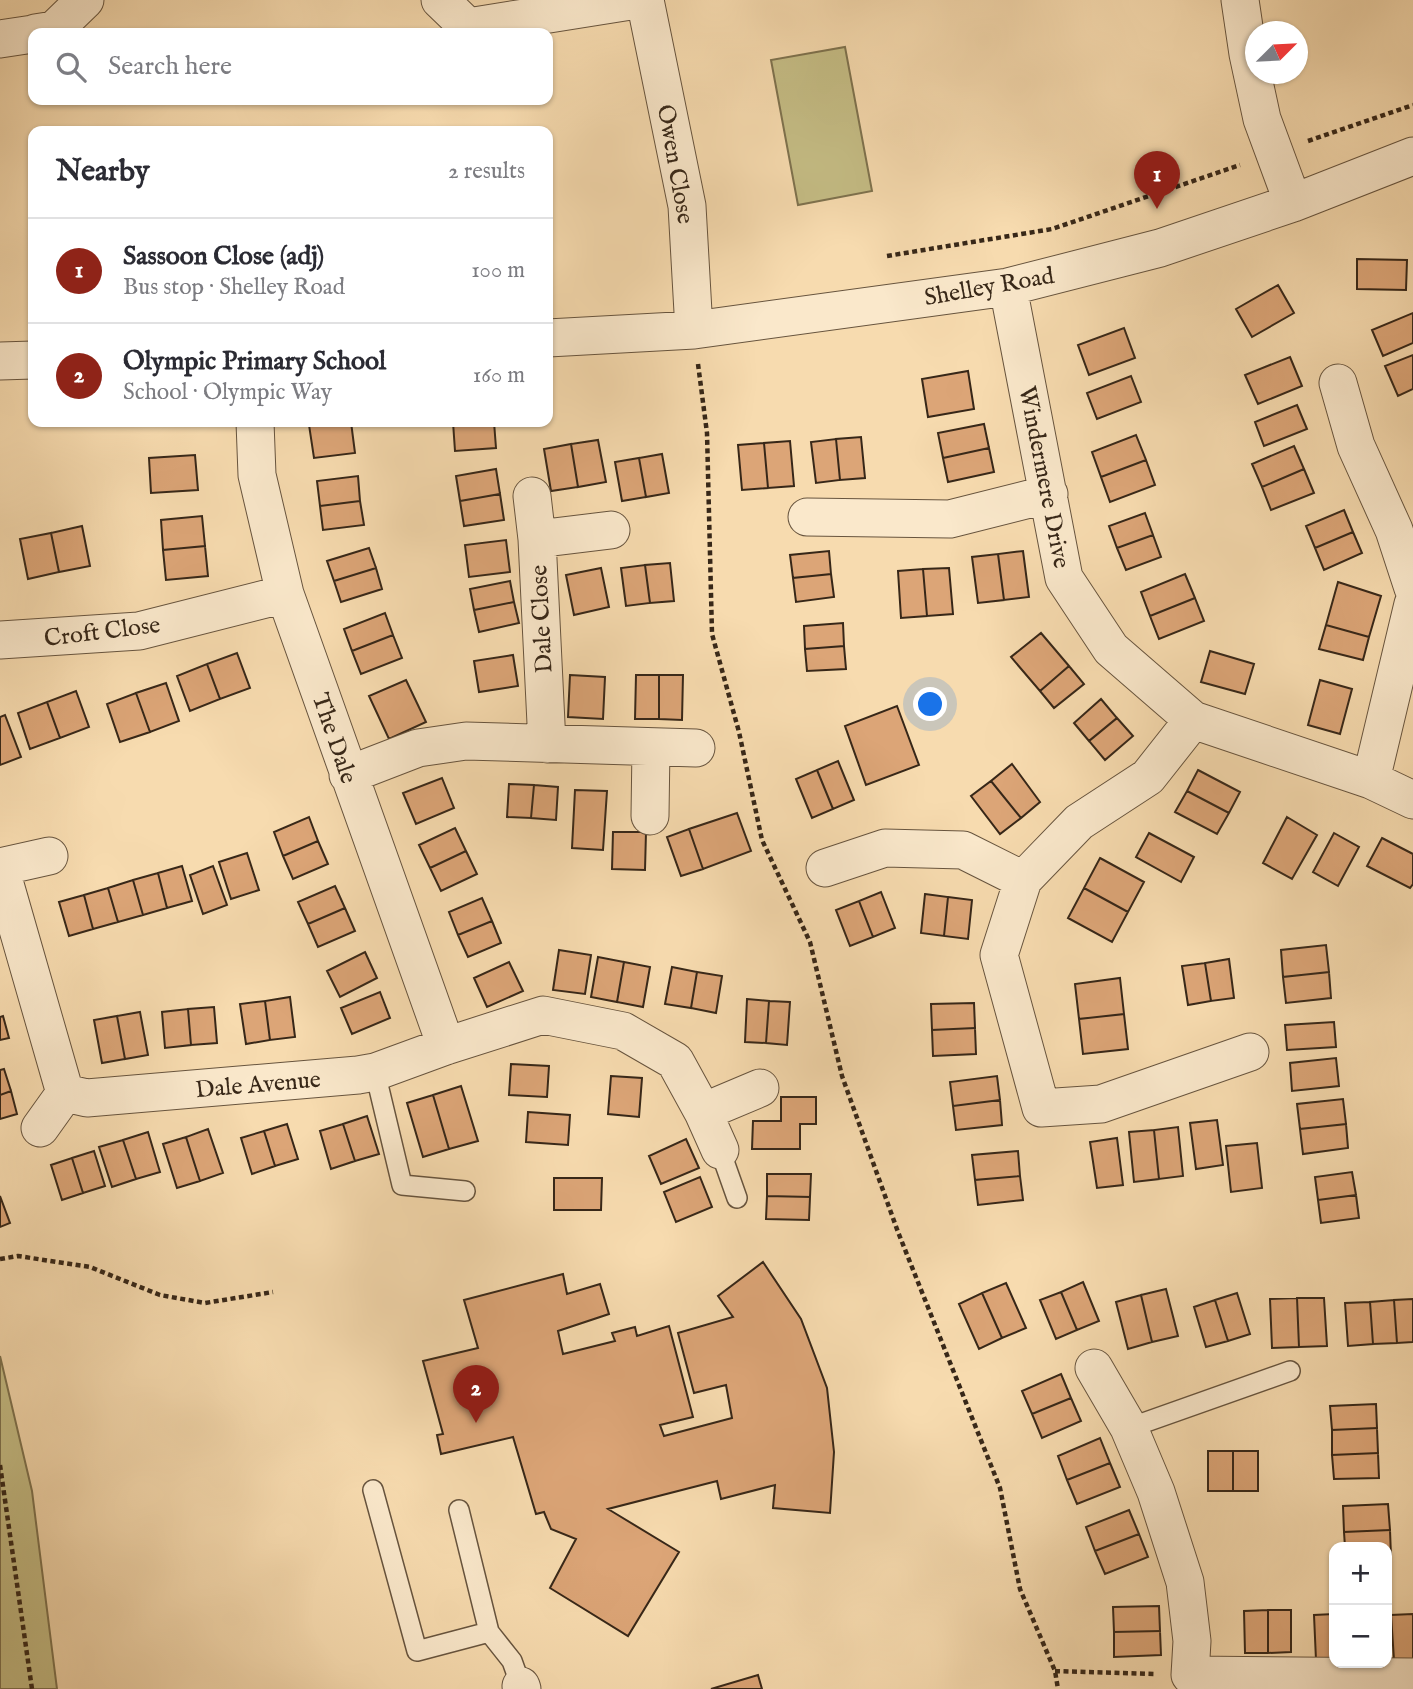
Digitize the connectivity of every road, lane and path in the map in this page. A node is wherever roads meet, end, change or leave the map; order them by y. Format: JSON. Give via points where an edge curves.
{"nodes":[{"id":1,"x":85,"y":0,"type":"edge"},
{"id":2,"x":440,"y":0,"type":"edge"},
{"id":3,"x":637,"y":0,"type":"edge"},
{"id":4,"x":645,"y":0,"type":"edge"},
{"id":5,"x":1240,"y":0,"type":"edge"},
{"id":6,"x":56,"y":28,"type":"edge"},
{"id":7,"x":28,"y":34,"type":"edge"},
{"id":8,"x":0,"y":39,"type":"edge"},
{"id":9,"x":1413,"y":105,"type":"edge"},
{"id":10,"x":1298,"y":145,"type":"dead end"},
{"id":11,"x":1413,"y":156,"type":"edge"},
{"id":12,"x":1242,"y":164,"type":"dead end"},
{"id":13,"x":1293,"y":203,"type":"junction"},
{"id":14,"x":887,"y":256,"type":"dead end"},
{"id":15,"x":1008,"y":287,"type":"junction"},
{"id":16,"x":694,"y":330,"type":"junction"},
{"id":17,"x":553,"y":338,"type":"edge"},
{"id":18,"x":0,"y":360,"type":"edge"},
{"id":19,"x":28,"y":360,"type":"edge"},
{"id":20,"x":1338,"y":383,"type":"dead end"},
{"id":21,"x":255,"y":427,"type":"edge"},
{"id":22,"x":1049,"y":495,"type":"junction"},
{"id":23,"x":532,"y":496,"type":"dead end"},
{"id":24,"x":807,"y":517,"type":"dead end"},
{"id":25,"x":611,"y":530,"type":"dead end"},
{"id":26,"x":537,"y":539,"type":"junction"},
{"id":27,"x":1413,"y":588,"type":"edge"},
{"id":28,"x":285,"y":594,"type":"junction"},
{"id":29,"x":1413,"y":604,"type":"edge"},
{"id":30,"x":0,"y":640,"type":"edge"},
{"id":31,"x":1193,"y":720,"type":"junction"},
{"id":32,"x":547,"y":744,"type":"junction"},
{"id":33,"x":651,"y":747,"type":"junction"},
{"id":34,"x":696,"y":748,"type":"dead end"},
{"id":35,"x":348,"y":775,"type":"junction"},
{"id":36,"x":1371,"y":780,"type":"junction"},
{"id":37,"x":1413,"y":800,"type":"edge"},
{"id":38,"x":650,"y":816,"type":"dead end"},
{"id":39,"x":49,"y":856,"type":"dead end"},
{"id":40,"x":0,"y":867,"type":"edge"},
{"id":41,"x":825,"y":868,"type":"dead end"},
{"id":42,"x":1023,"y":880,"type":"junction"},
{"id":43,"x":446,"y":1046,"type":"junction"},
{"id":44,"x":1250,"y":1052,"type":"dead end"},
{"id":45,"x":375,"y":1072,"type":"junction"},
{"id":46,"x":760,"y":1088,"type":"dead end"},
{"id":47,"x":65,"y":1093,"type":"junction"},
{"id":48,"x":703,"y":1112,"type":"junction"},
{"id":49,"x":40,"y":1128,"type":"dead end"},
{"id":50,"x":720,"y":1150,"type":"joint"},
{"id":51,"x":466,"y":1191,"type":"dead end"},
{"id":52,"x":737,"y":1198,"type":"dead end"},
{"id":53,"x":0,"y":1259,"type":"edge"},
{"id":54,"x":273,"y":1292,"type":"dead end"},
{"id":55,"x":1094,"y":1368,"type":"dead end"},
{"id":56,"x":1290,"y":1371,"type":"dead end"},
{"id":57,"x":1129,"y":1428,"type":"junction"},
{"id":58,"x":0,"y":1465,"type":"edge"},
{"id":59,"x":373,"y":1490,"type":"dead end"},
{"id":60,"x":458,"y":1510,"type":"dead end"},
{"id":61,"x":489,"y":1632,"type":"junction"},
{"id":62,"x":1055,"y":1671,"type":"junction"},
{"id":63,"x":1400,"y":1681,"type":"edge"},
{"id":64,"x":1186,"y":1682,"type":"edge"},
{"id":65,"x":522,"y":1688,"type":"edge"},
{"id":66,"x":32,"y":1689,"type":"edge"},
{"id":67,"x":1058,"y":1689,"type":"edge"}],
"edges":[{"from":1,"to":6,"type":"street"},
{"from":2,"to":3,"type":"street","via":[[468,27]]},
{"from":4,"to":16,"type":"street","name":"Owen Close","via":[[687,206]]},
{"from":5,"to":13,"type":"street","via":[[1262,119]]},
{"from":7,"to":8,"type":"street"},
{"from":9,"to":10,"type":"path"},
{"from":11,"to":13,"type":"street","name":"Shelley Road"},
{"from":12,"to":14,"type":"path","via":[[1052,229]]},
{"from":13,"to":15,"type":"street","name":"Shelley Road","via":[[1160,248]]},
{"from":15,"to":16,"type":"street","name":"Shelley Road"},
{"from":15,"to":22,"type":"street","name":"Windermere Drive"},
{"from":16,"to":17,"type":"street","name":"Shelley Road"},
{"from":16,"to":62,"type":"path","via":[[707,433],[712,634],[762,840],[810,942],[842,1076],[1000,1489],[1020,1589]]},
{"from":18,"to":19,"type":"street"},
{"from":20,"to":27,"type":"street","via":[[1356,446],[1394,530]]},
{"from":21,"to":28,"type":"street","name":"The Dale","via":[[257,475]]},
{"from":22,"to":24,"type":"street","via":[[950,519]]},
{"from":22,"to":31,"type":"street","name":"Windermere Drive","via":[[1064,578],[1111,649]]},
{"from":23,"to":26,"type":"street","name":"Dale Close"},
{"from":25,"to":26,"type":"street"},
{"from":26,"to":32,"type":"street","name":"Dale Close"},
{"from":28,"to":30,"type":"street","name":"Croft Close","via":[[139,631]]},
{"from":28,"to":35,"type":"street","name":"The Dale"},
{"from":29,"to":36,"type":"street"},
{"from":31,"to":36,"type":"street","name":"Windermere Drive"},
{"from":31,"to":42,"type":"street","via":[[1148,777],[1079,822]]},
{"from":32,"to":33,"type":"street"},
{"from":32,"to":35,"type":"street","via":[[466,741],[418,748]]},
{"from":33,"to":34,"type":"street"},
{"from":33,"to":38,"type":"street"},
{"from":35,"to":43,"type":"street","name":"The Dale"},
{"from":36,"to":37,"type":"street","name":"Windermere Drive"},
{"from":39,"to":40,"type":"street"},
{"from":40,"to":47,"type":"street"},
{"from":41,"to":42,"type":"street","via":[[885,848],[963,850]]},
{"from":42,"to":44,"type":"street","via":[[999,955],[1041,1108],[1101,1104]]},
{"from":43,"to":45,"type":"street","name":"Dale Avenue"},
{"from":43,"to":48,"type":"street","name":"Dale Avenue","via":[[543,1015],[623,1031],[674,1061]]},
{"from":45,"to":47,"type":"street","name":"Dale Avenue","via":[[87,1098]]},
{"from":45,"to":51,"type":"lane","via":[[402,1185]]},
{"from":46,"to":48,"type":"street"},
{"from":47,"to":49,"type":"street"},
{"from":48,"to":50,"type":"street","name":"Dale Avenue"},
{"from":50,"to":52,"type":"lane"},
{"from":53,"to":54,"type":"path","via":[[18,1256],[90,1268],[160,1295],[205,1303]]},
{"from":55,"to":57,"type":"street"},
{"from":56,"to":57,"type":"lane"},
{"from":57,"to":64,"type":"street","via":[[1156,1492],[1185,1582],[1192,1641]]},
{"from":58,"to":66,"type":"path"},
{"from":59,"to":61,"type":"lane","via":[[417,1651]]},
{"from":60,"to":61,"type":"lane"},
{"from":61,"to":65,"type":"lane","via":[[512,1661]]},
{"from":62,"to":64,"type":"path"},
{"from":62,"to":67,"type":"path"},
{"from":63,"to":64,"type":"street"}]}
